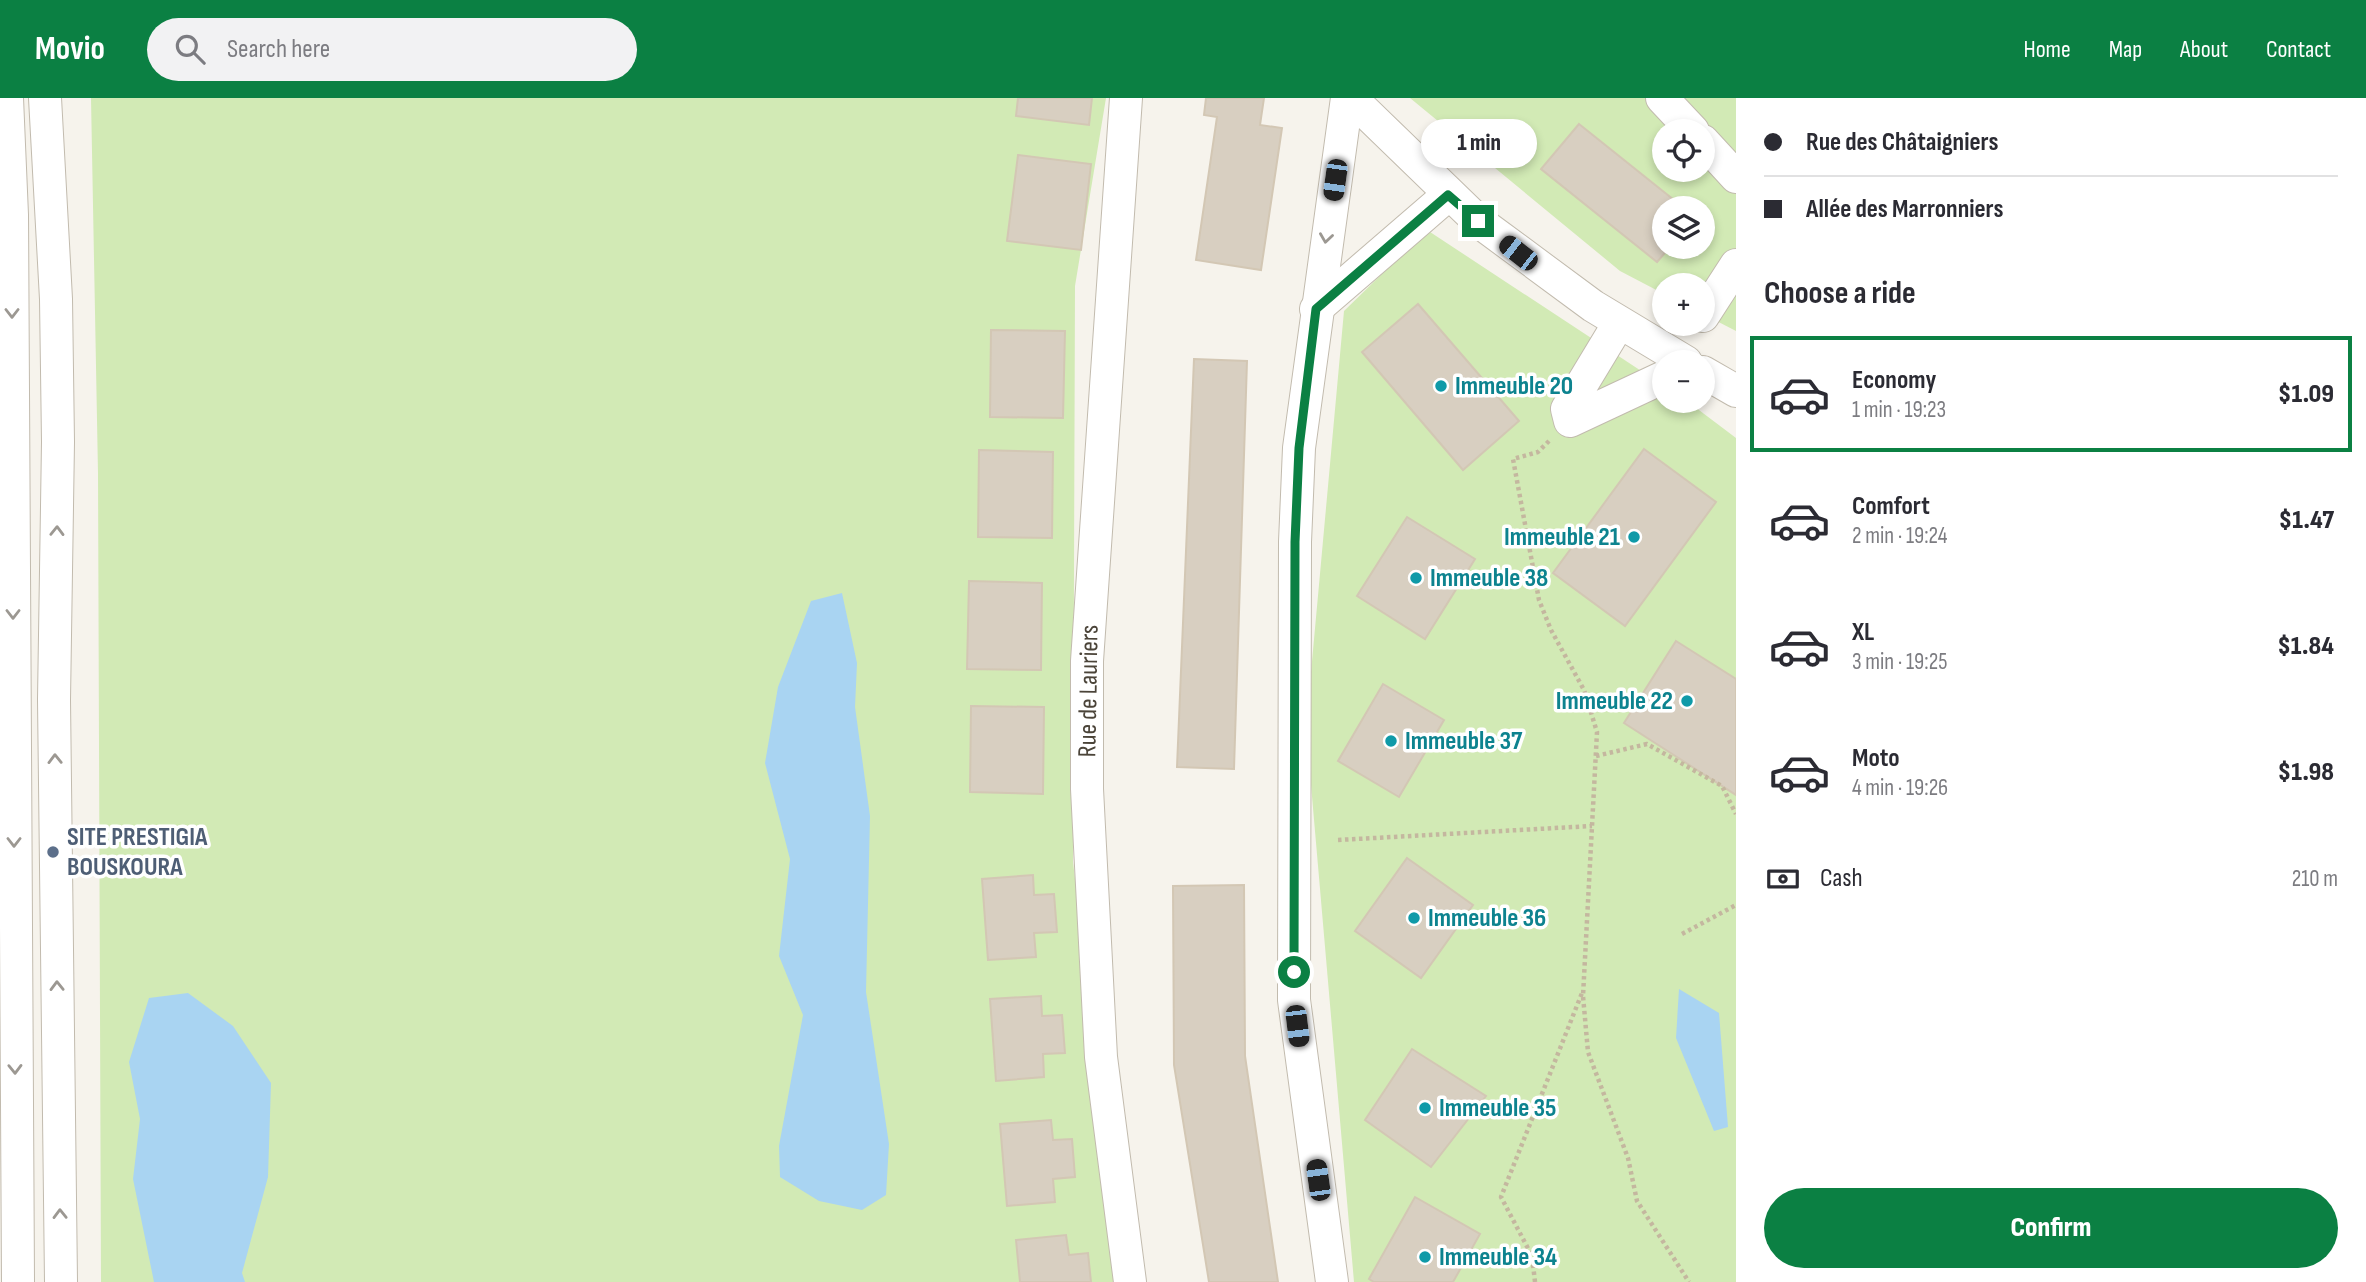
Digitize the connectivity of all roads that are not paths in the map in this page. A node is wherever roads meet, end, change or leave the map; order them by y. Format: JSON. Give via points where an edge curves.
{"nodes":[{"id":1,"x":7,"y":98,"type":"edge"},
{"id":2,"x":45,"y":98,"type":"edge"},
{"id":3,"x":1126,"y":98,"type":"edge"},
{"id":4,"x":1349,"y":98,"type":"edge"},
{"id":5,"x":1662,"y":98,"type":"edge"},
{"id":6,"x":1682,"y":119,"type":"edge"},
{"id":7,"x":1715,"y":154,"type":"edge"},
{"id":8,"x":1736,"y":177,"type":"edge"},
{"id":9,"x":1448,"y":195,"type":"junction"},
{"id":10,"x":1736,"y":265,"type":"edge"},
{"id":11,"x":1715,"y":297,"type":"edge"},
{"id":12,"x":1316,"y":309,"type":"junction"},
{"id":13,"x":1619,"y":323,"type":"junction"},
{"id":14,"x":1658,"y":350,"type":"edge"},
{"id":15,"x":1652,"y":381,"type":"edge"},
{"id":16,"x":1715,"y":382,"type":"edge"},
{"id":17,"x":1736,"y":391,"type":"edge"},
{"id":18,"x":18,"y":1282,"type":"edge"},
{"id":19,"x":61,"y":1282,"type":"edge"},
{"id":20,"x":1130,"y":1282,"type":"edge"},
{"id":21,"x":1332,"y":1282,"type":"edge"}],
"edges":[{"from":1,"to":18,"type":"street","one_way":true,"via":[[12,215]]},
{"from":19,"to":2,"type":"street","one_way":true,"via":[[54,700],[56,299]]},
{"from":3,"to":20,"type":"street","name":"Rue de Lauriers","via":[[1087,661],[1087,789],[1101,1058]]},
{"from":4,"to":9,"type":"street"},
{"from":4,"to":12,"type":"street","one_way":true},
{"from":5,"to":6,"type":"street"},
{"from":7,"to":8,"type":"street"},
{"from":9,"to":12,"type":"street"},
{"from":9,"to":13,"type":"street","via":[[1518,253]]},
{"from":10,"to":11,"type":"street"},
{"from":12,"to":21,"type":"street","via":[[1299,448],[1295,542],[1294,1000]]},
{"from":13,"to":14,"type":"street"},
{"from":13,"to":15,"type":"street","via":[[1567,409],[1570,421]]},
{"from":16,"to":17,"type":"street"}]}
